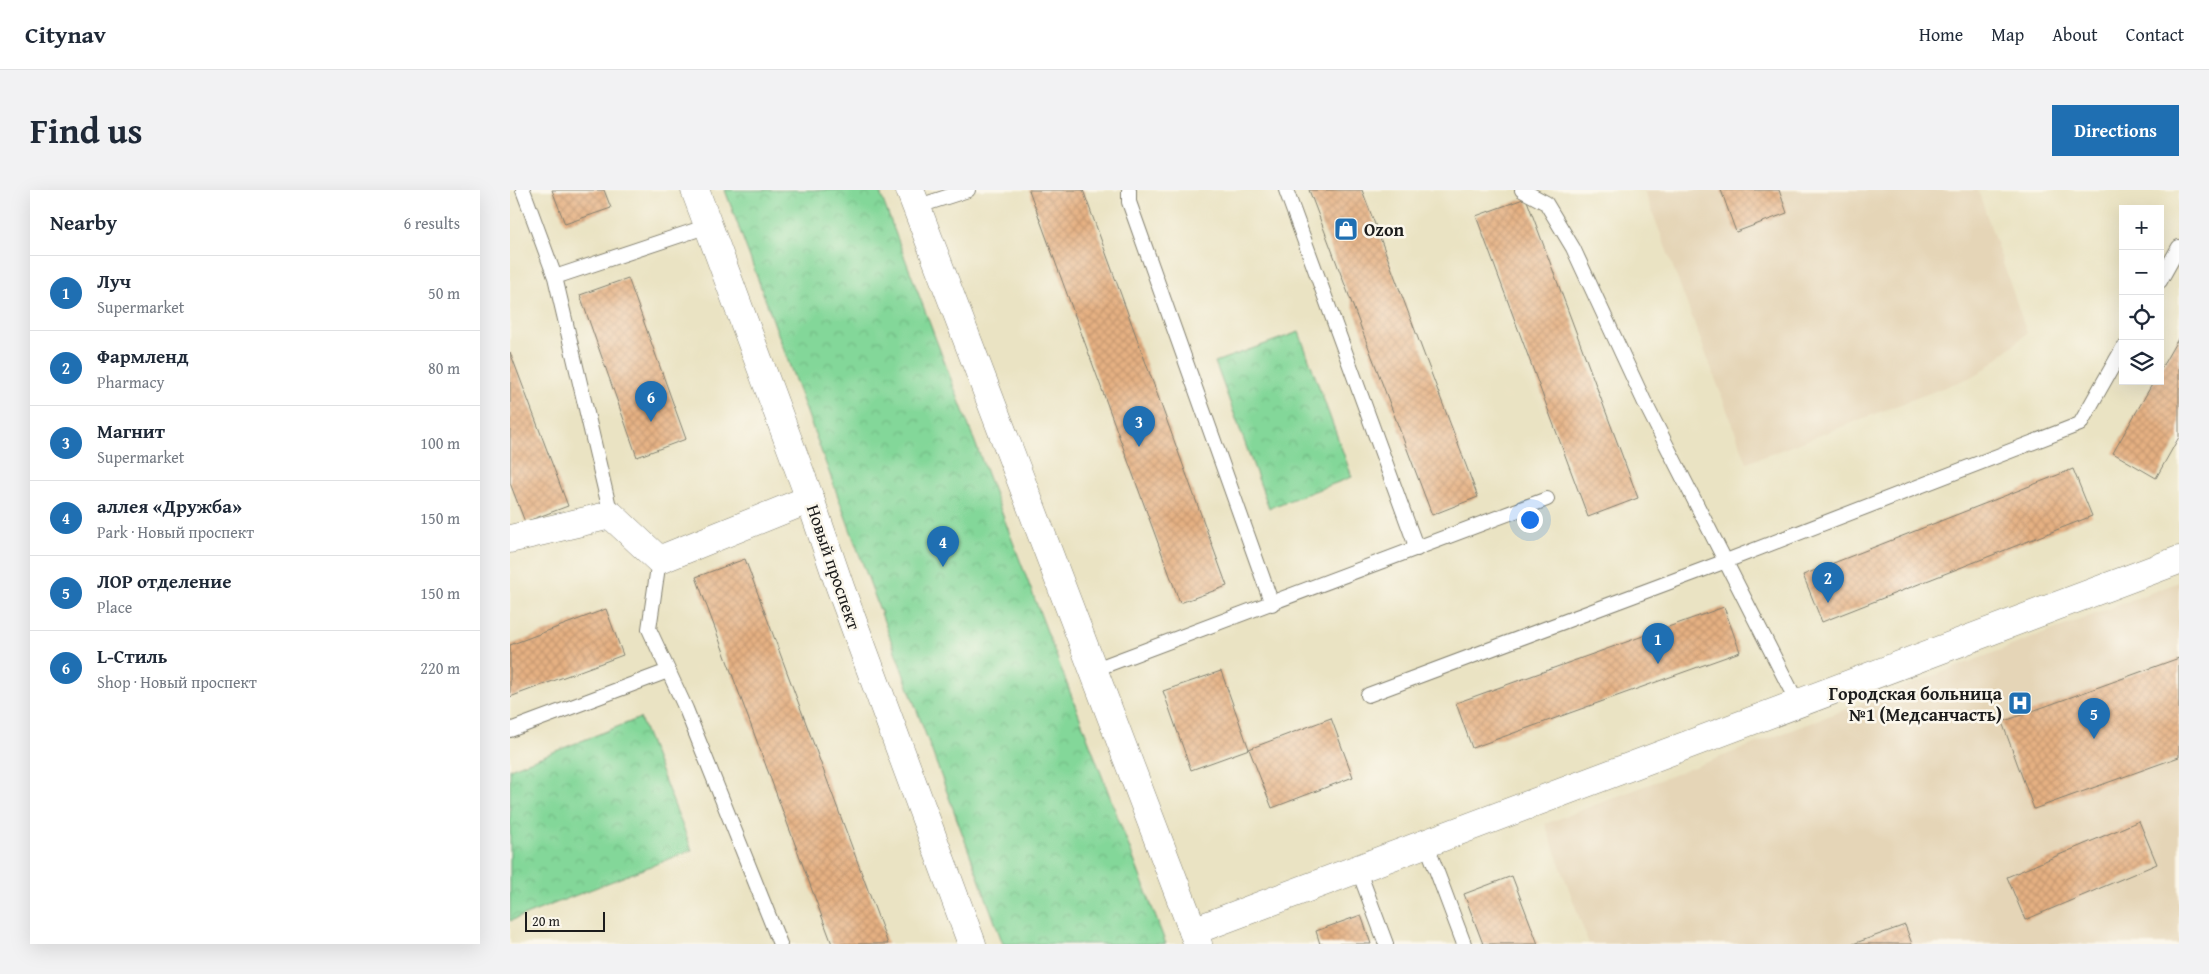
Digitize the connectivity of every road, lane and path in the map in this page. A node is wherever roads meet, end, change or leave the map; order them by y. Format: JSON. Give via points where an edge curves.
{"nodes":[{"id":1,"x":523,"y":190,"type":"edge"},
{"id":2,"x":695,"y":190,"type":"edge"},
{"id":3,"x":968,"y":190,"type":"edge"},
{"id":4,"x":1129,"y":190,"type":"edge"},
{"id":5,"x":1286,"y":190,"type":"edge"},
{"id":6,"x":1522,"y":190,"type":"edge"},
{"id":7,"x":913,"y":198,"type":"edge"},
{"id":8,"x":708,"y":226,"type":"junction"},
{"id":9,"x":2179,"y":247,"type":"edge"},
{"id":10,"x":2164,"y":274,"type":"edge"},
{"id":11,"x":554,"y":277,"type":"junction"},
{"id":12,"x":2119,"y":355,"type":"edge"},
{"id":13,"x":810,"y":499,"type":"junction"},
{"id":14,"x":1547,"y":499,"type":"dead end"},
{"id":15,"x":611,"y":515,"type":"junction"},
{"id":16,"x":510,"y":539,"type":"edge"},
{"id":17,"x":1416,"y":548,"type":"junction"},
{"id":18,"x":660,"y":560,"type":"junction"},
{"id":19,"x":2179,"y":560,"type":"edge"},
{"id":20,"x":1726,"y":561,"type":"junction"},
{"id":21,"x":1272,"y":604,"type":"junction"},
{"id":22,"x":1093,"y":670,"type":"junction"},
{"id":23,"x":668,"y":672,"type":"junction"},
{"id":24,"x":1368,"y":695,"type":"dead end"},
{"id":25,"x":1798,"y":704,"type":"junction"},
{"id":26,"x":510,"y":730,"type":"edge"},
{"id":27,"x":1426,"y":843,"type":"junction"},
{"id":28,"x":1358,"y":869,"type":"junction"},
{"id":29,"x":1195,"y":938,"type":"edge"},
{"id":30,"x":780,"y":944,"type":"edge"},
{"id":31,"x":972,"y":944,"type":"edge"},
{"id":32,"x":1386,"y":944,"type":"edge"},
{"id":33,"x":1464,"y":944,"type":"edge"}],
"edges":[{"from":1,"to":11,"type":"lane"},
{"from":2,"to":8,"type":"street","name":"Новый проспект"},
{"from":3,"to":7,"type":"lane"},
{"from":4,"to":21,"type":"lane","via":[[1129,202]]},
{"from":5,"to":17,"type":"lane"},
{"from":6,"to":20,"type":"lane","via":[[1546,203],[1573,248],[1644,400]]},
{"from":7,"to":22,"type":"street"},
{"from":8,"to":11,"type":"lane"},
{"from":8,"to":13,"type":"street","name":"Новый проспект"},
{"from":9,"to":10,"type":"lane"},
{"from":11,"to":15,"type":"lane"},
{"from":12,"to":20,"type":"lane","via":[[2080,424]]},
{"from":13,"to":18,"type":"street"},
{"from":13,"to":31,"type":"street","name":"Новый проспект"},
{"from":14,"to":17,"type":"lane"},
{"from":15,"to":16,"type":"street"},
{"from":15,"to":18,"type":"street"},
{"from":17,"to":21,"type":"lane"},
{"from":18,"to":23,"type":"lane","via":[[649,629]]},
{"from":19,"to":25,"type":"street"},
{"from":20,"to":24,"type":"lane"},
{"from":20,"to":25,"type":"lane"},
{"from":21,"to":22,"type":"lane"},
{"from":22,"to":29,"type":"street"},
{"from":23,"to":26,"type":"lane"},
{"from":23,"to":30,"type":"lane"},
{"from":25,"to":27,"type":"street"},
{"from":27,"to":28,"type":"street"},
{"from":27,"to":33,"type":"lane"},
{"from":28,"to":29,"type":"street"},
{"from":28,"to":32,"type":"lane"}]}
